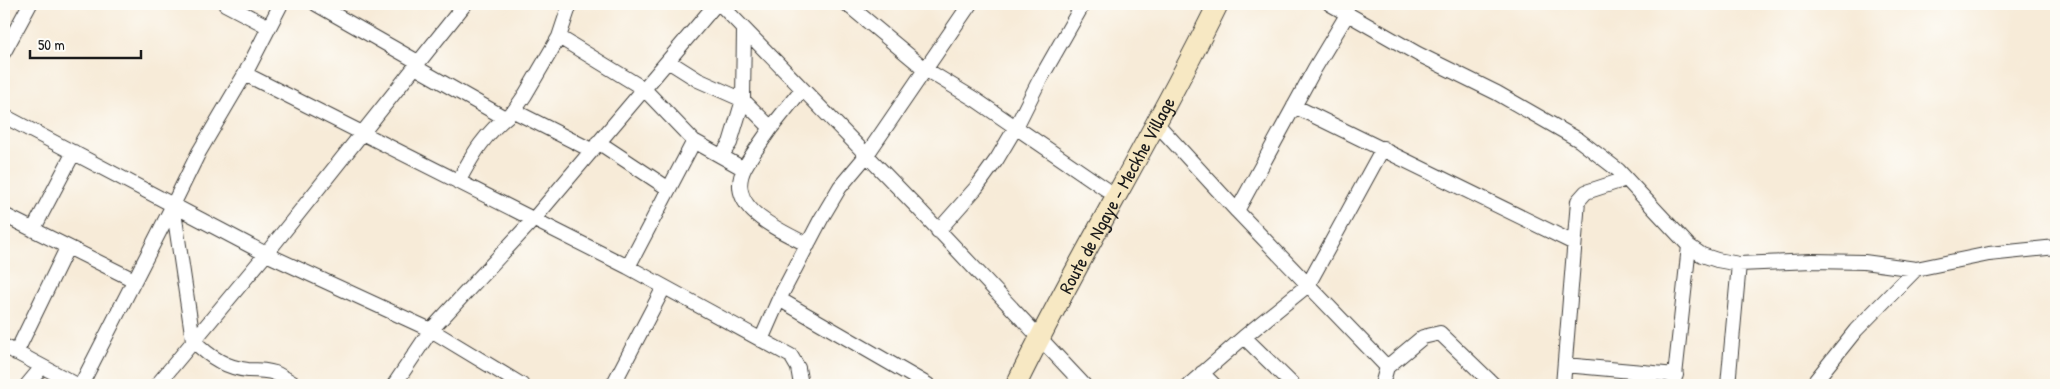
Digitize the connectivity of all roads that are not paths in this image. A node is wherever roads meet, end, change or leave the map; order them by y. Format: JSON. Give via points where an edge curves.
{"nodes":[{"id":1,"x":30,"y":4,"type":"edge"},
{"id":2,"x":225,"y":4,"type":"edge"},
{"id":3,"x":281,"y":4,"type":"edge"},
{"id":4,"x":316,"y":4,"type":"edge"},
{"id":5,"x":465,"y":4,"type":"edge"},
{"id":6,"x":570,"y":4,"type":"edge"},
{"id":7,"x":716,"y":4,"type":"edge"},
{"id":8,"x":720,"y":4,"type":"edge"},
{"id":9,"x":847,"y":4,"type":"edge"},
{"id":10,"x":970,"y":4,"type":"edge"},
{"id":11,"x":1083,"y":4,"type":"edge"},
{"id":12,"x":1218,"y":4,"type":"edge"},
{"id":13,"x":1330,"y":4,"type":"edge"},
{"id":14,"x":1348,"y":13,"type":"junction"},
{"id":15,"x":269,"y":27,"type":"junction"},
{"id":16,"x":744,"y":29,"type":"junction"},
{"id":17,"x":559,"y":36,"type":"junction"},
{"id":18,"x":4,"y":52,"type":"edge"},
{"id":19,"x":668,"y":61,"type":"junction"},
{"id":20,"x":416,"y":65,"type":"junction"},
{"id":21,"x":925,"y":69,"type":"junction"},
{"id":22,"x":245,"y":74,"type":"junction"},
{"id":23,"x":644,"y":89,"type":"junction"},
{"id":24,"x":802,"y":89,"type":"junction"},
{"id":25,"x":743,"y":100,"type":"junction"},
{"id":26,"x":1294,"y":106,"type":"junction"},
{"id":27,"x":509,"y":115,"type":"junction"},
{"id":28,"x":4,"y":116,"type":"edge"},
{"id":29,"x":1157,"y":124,"type":"junction"},
{"id":30,"x":1016,"y":127,"type":"junction"},
{"id":31,"x":771,"y":128,"type":"junction"},
{"id":32,"x":362,"y":133,"type":"junction"},
{"id":33,"x":694,"y":141,"type":"junction"},
{"id":34,"x":595,"y":146,"type":"junction"},
{"id":35,"x":1383,"y":148,"type":"junction"},
{"id":36,"x":74,"y":152,"type":"junction"},
{"id":37,"x":721,"y":156,"type":"junction"},
{"id":38,"x":866,"y":156,"type":"junction"},
{"id":39,"x":744,"y":169,"type":"junction"},
{"id":40,"x":1626,"y":179,"type":"junction"},
{"id":41,"x":458,"y":182,"type":"junction"},
{"id":42,"x":669,"y":189,"type":"junction"},
{"id":43,"x":1116,"y":196,"type":"junction"},
{"id":44,"x":173,"y":205,"type":"junction"},
{"id":45,"x":1237,"y":211,"type":"junction"},
{"id":46,"x":4,"y":215,"type":"edge"},
{"id":47,"x":534,"y":220,"type":"junction"},
{"id":48,"x":33,"y":230,"type":"junction"},
{"id":49,"x":938,"y":231,"type":"junction"},
{"id":50,"x":1574,"y":243,"type":"junction"},
{"id":51,"x":808,"y":245,"type":"junction"},
{"id":52,"x":1689,"y":246,"type":"junction"},
{"id":53,"x":66,"y":248,"type":"junction"},
{"id":54,"x":2056,"y":248,"type":"edge"},
{"id":55,"x":266,"y":254,"type":"junction"},
{"id":56,"x":1739,"y":264,"type":"junction"},
{"id":57,"x":628,"y":267,"type":"junction"},
{"id":58,"x":1916,"y":269,"type":"junction"},
{"id":59,"x":134,"y":280,"type":"junction"},
{"id":60,"x":1308,"y":286,"type":"junction"},
{"id":61,"x":664,"y":287,"type":"junction"},
{"id":62,"x":780,"y":299,"type":"junction"},
{"id":63,"x":431,"y":330,"type":"junction"},
{"id":64,"x":1244,"y":336,"type":"junction"},
{"id":65,"x":1039,"y":337,"type":"junction"},
{"id":66,"x":193,"y":340,"type":"junction"},
{"id":67,"x":762,"y":340,"type":"junction"},
{"id":68,"x":10,"y":350,"type":"edge"},
{"id":69,"x":1565,"y":365,"type":"junction"},
{"id":70,"x":42,"y":367,"type":"junction"},
{"id":71,"x":1387,"y":367,"type":"junction"},
{"id":72,"x":1202,"y":373,"type":"junction"},
{"id":73,"x":1675,"y":380,"type":"edge"},
{"id":74,"x":27,"y":385,"type":"edge"},
{"id":75,"x":77,"y":385,"type":"edge"},
{"id":76,"x":81,"y":385,"type":"edge"},
{"id":77,"x":157,"y":385,"type":"edge"},
{"id":78,"x":296,"y":385,"type":"edge"},
{"id":79,"x":394,"y":385,"type":"edge"},
{"id":80,"x":522,"y":385,"type":"edge"},
{"id":81,"x":613,"y":385,"type":"edge"},
{"id":82,"x":801,"y":385,"type":"edge"},
{"id":83,"x":928,"y":385,"type":"edge"},
{"id":84,"x":1016,"y":385,"type":"edge"},
{"id":85,"x":1084,"y":385,"type":"edge"},
{"id":86,"x":1189,"y":385,"type":"edge"},
{"id":87,"x":1214,"y":385,"type":"edge"},
{"id":88,"x":1293,"y":385,"type":"edge"},
{"id":89,"x":1382,"y":385,"type":"edge"},
{"id":90,"x":1494,"y":385,"type":"edge"},
{"id":91,"x":1563,"y":385,"type":"edge"},
{"id":92,"x":1728,"y":385,"type":"edge"},
{"id":93,"x":1812,"y":385,"type":"edge"}],
"edges":[{"from":1,"to":18,"type":"street"},
{"from":2,"to":15,"type":"street"},
{"from":3,"to":15,"type":"street"},
{"from":4,"to":20,"type":"street"},
{"from":5,"to":20,"type":"street"},
{"from":6,"to":17,"type":"street"},
{"from":7,"to":19,"type":"street"},
{"from":8,"to":16,"type":"street"},
{"from":9,"to":21,"type":"street"},
{"from":10,"to":21,"type":"street"},
{"from":11,"to":30,"type":"street"},
{"from":12,"to":29,"type":"main road","name":"Route de Ngaye - Meckhe Village"},
{"from":13,"to":14,"type":"street"},
{"from":14,"to":26,"type":"street"},
{"from":14,"to":40,"type":"street","via":[[1579,140]]},
{"from":15,"to":22,"type":"street"},
{"from":16,"to":24,"type":"street"},
{"from":16,"to":25,"type":"street"},
{"from":17,"to":23,"type":"street"},
{"from":17,"to":27,"type":"street","via":[[525,95]]},
{"from":19,"to":23,"type":"street"},
{"from":19,"to":25,"type":"street","via":[[698,80]]},
{"from":20,"to":27,"type":"street"},
{"from":20,"to":32,"type":"street"},
{"from":21,"to":30,"type":"street"},
{"from":21,"to":38,"type":"street"},
{"from":22,"to":32,"type":"street"},
{"from":22,"to":44,"type":"street","via":[[199,152]]},
{"from":23,"to":33,"type":"street"},
{"from":23,"to":34,"type":"street"},
{"from":24,"to":31,"type":"street"},
{"from":24,"to":38,"type":"street"},
{"from":25,"to":31,"type":"street"},
{"from":25,"to":37,"type":"street","via":[[730,143]]},
{"from":26,"to":35,"type":"street"},
{"from":26,"to":45,"type":"street"},
{"from":27,"to":34,"type":"street"},
{"from":27,"to":41,"type":"street","via":[[476,148]]},
{"from":28,"to":36,"type":"street"},
{"from":29,"to":43,"type":"main road","name":"Route de Ngaye - Meckhe Village"},
{"from":29,"to":45,"type":"street"},
{"from":30,"to":43,"type":"street"},
{"from":30,"to":49,"type":"street","via":[[976,188]]},
{"from":31,"to":39,"type":"street"},
{"from":32,"to":41,"type":"street"},
{"from":32,"to":55,"type":"street"},
{"from":33,"to":37,"type":"street"},
{"from":33,"to":42,"type":"street"},
{"from":34,"to":42,"type":"street"},
{"from":34,"to":47,"type":"street"},
{"from":35,"to":50,"type":"street"},
{"from":35,"to":60,"type":"street"},
{"from":36,"to":44,"type":"street"},
{"from":36,"to":48,"type":"street"},
{"from":37,"to":39,"type":"street"},
{"from":38,"to":49,"type":"street"},
{"from":38,"to":51,"type":"street","via":[[840,186]]},
{"from":39,"to":51,"type":"street","via":[[740,188],[753,213]]},
{"from":40,"to":50,"type":"street","via":[[1586,192],[1578,201]]},
{"from":40,"to":52,"type":"street"},
{"from":41,"to":47,"type":"street"},
{"from":42,"to":57,"type":"street"},
{"from":43,"to":65,"type":"main road","name":"Route de Ngaye - Meckhe Village"},
{"from":44,"to":55,"type":"street"},
{"from":44,"to":59,"type":"street"},
{"from":44,"to":66,"type":"street"},
{"from":45,"to":60,"type":"street"},
{"from":46,"to":48,"type":"street"},
{"from":47,"to":57,"type":"street"},
{"from":47,"to":63,"type":"street"},
{"from":48,"to":53,"type":"street"},
{"from":49,"to":65,"type":"street"},
{"from":50,"to":69,"type":"street"},
{"from":51,"to":62,"type":"street"},
{"from":52,"to":56,"type":"street","via":[[1702,255]]},
{"from":52,"to":73,"type":"street"},
{"from":53,"to":59,"type":"street"},
{"from":53,"to":68,"type":"street"},
{"from":54,"to":58,"type":"street","via":[[1989,254]]},
{"from":55,"to":63,"type":"street"},
{"from":55,"to":66,"type":"street"},
{"from":56,"to":58,"type":"street","via":[[1864,262]]},
{"from":56,"to":92,"type":"street"},
{"from":57,"to":61,"type":"street"},
{"from":58,"to":93,"type":"street","via":[[1856,330]]},
{"from":59,"to":76,"type":"street"},
{"from":60,"to":64,"type":"street"},
{"from":60,"to":71,"type":"street"},
{"from":61,"to":67,"type":"street"},
{"from":61,"to":81,"type":"street"},
{"from":62,"to":67,"type":"street"},
{"from":62,"to":83,"type":"street"},
{"from":63,"to":79,"type":"street"},
{"from":63,"to":80,"type":"street"},
{"from":64,"to":72,"type":"street"},
{"from":64,"to":88,"type":"street"},
{"from":65,"to":84,"type":"main road","name":"Route de Ngaye - Meckhe Village"},
{"from":65,"to":85,"type":"street"},
{"from":66,"to":77,"type":"street"},
{"from":66,"to":78,"type":"street","via":[[219,362],[276,374]]},
{"from":67,"to":82,"type":"street","via":[[791,356],[798,368]]},
{"from":68,"to":70,"type":"street"},
{"from":69,"to":73,"type":"street"},
{"from":69,"to":91,"type":"street"},
{"from":70,"to":74,"type":"street"},
{"from":70,"to":75,"type":"street"},
{"from":71,"to":89,"type":"street"},
{"from":71,"to":90,"type":"street","via":[[1423,337],[1440,334]]},
{"from":72,"to":86,"type":"street"},
{"from":72,"to":87,"type":"street"}]}
